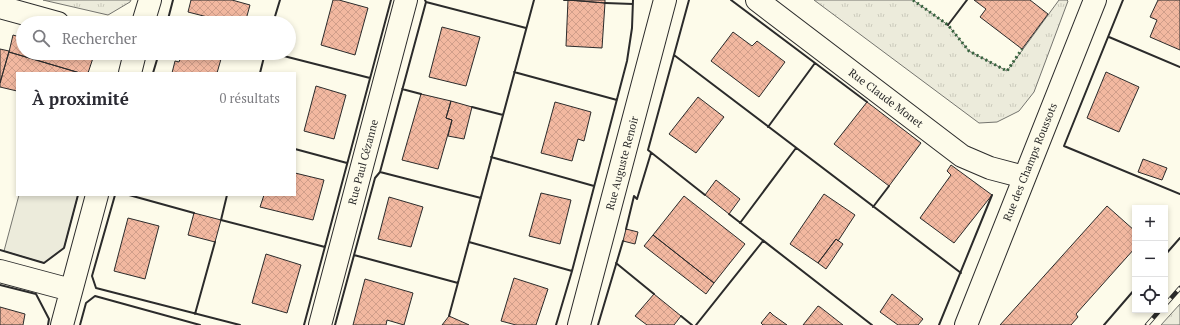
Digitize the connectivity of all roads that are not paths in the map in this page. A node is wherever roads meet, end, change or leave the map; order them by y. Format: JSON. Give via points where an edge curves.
{"nodes":[{"id":1,"x":150,"y":0,"type":"edge"},
{"id":2,"x":406,"y":0,"type":"edge"},
{"id":3,"x":665,"y":0,"type":"edge"},
{"id":4,"x":757,"y":0,"type":"edge"},
{"id":5,"x":1095,"y":0,"type":"edge"},
{"id":6,"x":0,"y":7,"type":"edge"},
{"id":7,"x":33,"y":16,"type":"edge"},
{"id":8,"x":145,"y":16,"type":"edge"},
{"id":9,"x":133,"y":60,"type":"edge"},
{"id":10,"x":130,"y":72,"type":"edge"},
{"id":11,"x":1024,"y":177,"type":"junction"},
{"id":12,"x":97,"y":196,"type":"edge"},
{"id":13,"x":0,"y":270,"type":"edge"},
{"id":14,"x":71,"y":290,"type":"junction"},
{"id":15,"x":62,"y":325,"type":"edge"},
{"id":16,"x":320,"y":325,"type":"edge"},
{"id":17,"x":579,"y":325,"type":"edge"},
{"id":18,"x":966,"y":325,"type":"edge"}],
"edges":[{"from":1,"to":8,"type":"street"},
{"from":2,"to":16,"type":"street","name":"Rue Paul Cézanne"},
{"from":3,"to":17,"type":"street","name":"Rue Auguste Renoir"},
{"from":4,"to":11,"type":"street","name":"Rue Claude Monet","via":[[962,156],[990,168]]},
{"from":5,"to":11,"type":"street","name":"Rue des Champs Roussots"},
{"from":6,"to":7,"type":"street"},
{"from":9,"to":10,"type":"street"},
{"from":11,"to":18,"type":"street","name":"Rue des Champs Roussots"},
{"from":12,"to":14,"type":"street"},
{"from":13,"to":14,"type":"street"},
{"from":14,"to":15,"type":"street"}]}
